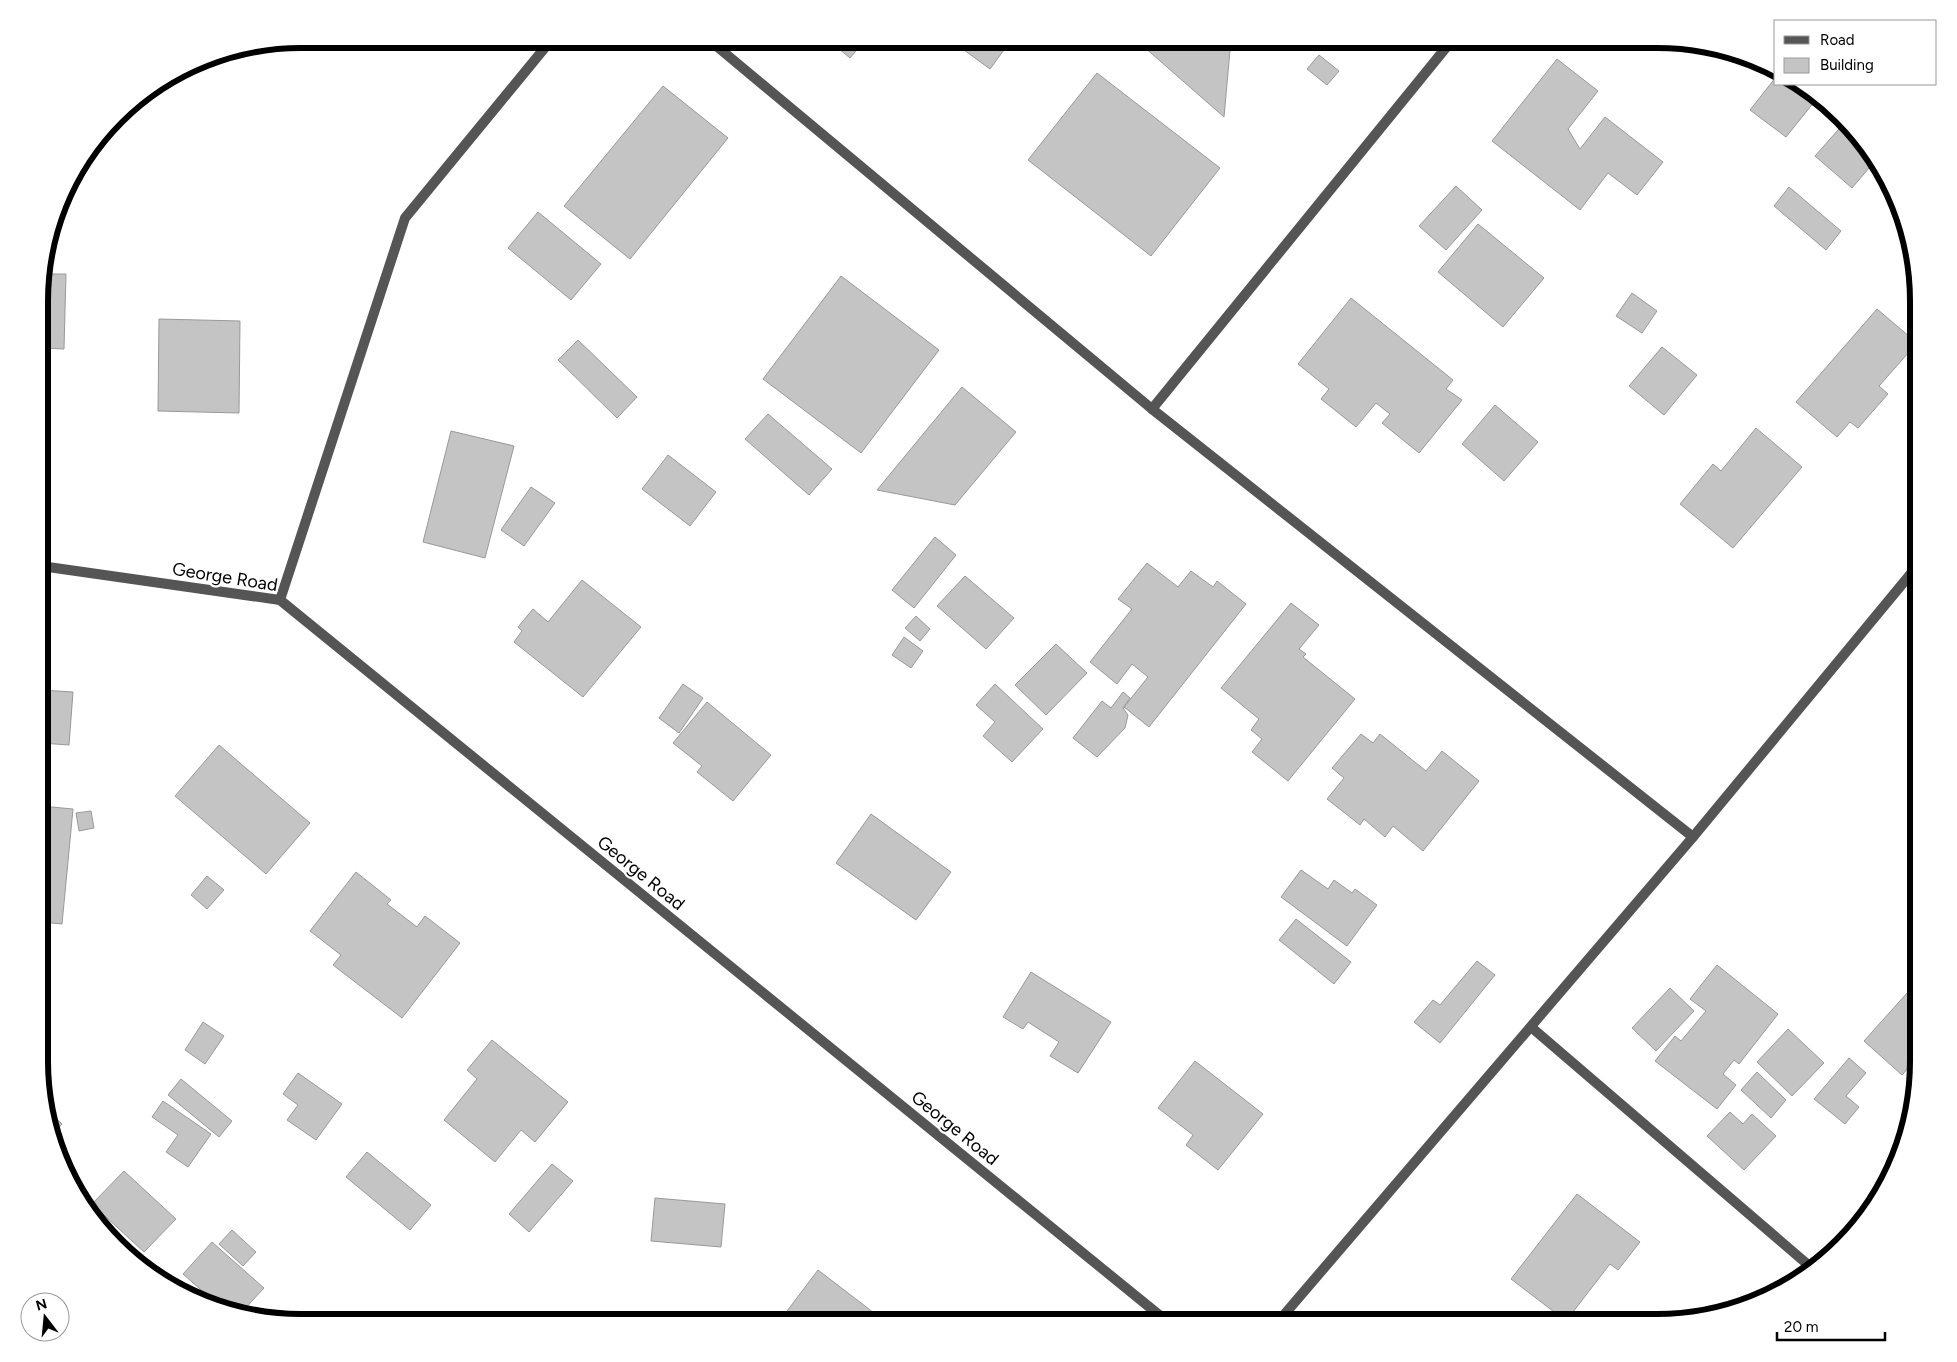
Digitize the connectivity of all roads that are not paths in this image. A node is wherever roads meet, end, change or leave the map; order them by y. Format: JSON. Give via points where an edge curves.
{"nodes":[{"id":1,"x":545,"y":48,"type":"edge"},
{"id":2,"x":719,"y":48,"type":"edge"},
{"id":3,"x":1446,"y":48,"type":"edge"},
{"id":4,"x":1152,"y":409,"type":"junction"},
{"id":5,"x":48,"y":567,"type":"edge"},
{"id":6,"x":1910,"y":575,"type":"edge"},
{"id":7,"x":280,"y":600,"type":"junction"},
{"id":8,"x":1693,"y":837,"type":"junction"},
{"id":9,"x":1531,"y":1027,"type":"junction"},
{"id":10,"x":1807,"y":1264,"type":"edge"},
{"id":11,"x":1158,"y":1314,"type":"edge"},
{"id":12,"x":1285,"y":1314,"type":"edge"}],
"edges":[{"from":1,"to":7,"type":"street","via":[[405,218]]},
{"from":2,"to":4,"type":"street"},
{"from":3,"to":4,"type":"street"},
{"from":4,"to":8,"type":"street"},
{"from":5,"to":7,"type":"street","name":"George Road"},
{"from":6,"to":8,"type":"street"},
{"from":7,"to":11,"type":"street","name":"George Road"},
{"from":8,"to":9,"type":"street"},
{"from":9,"to":10,"type":"street"},
{"from":9,"to":12,"type":"street"}]}
